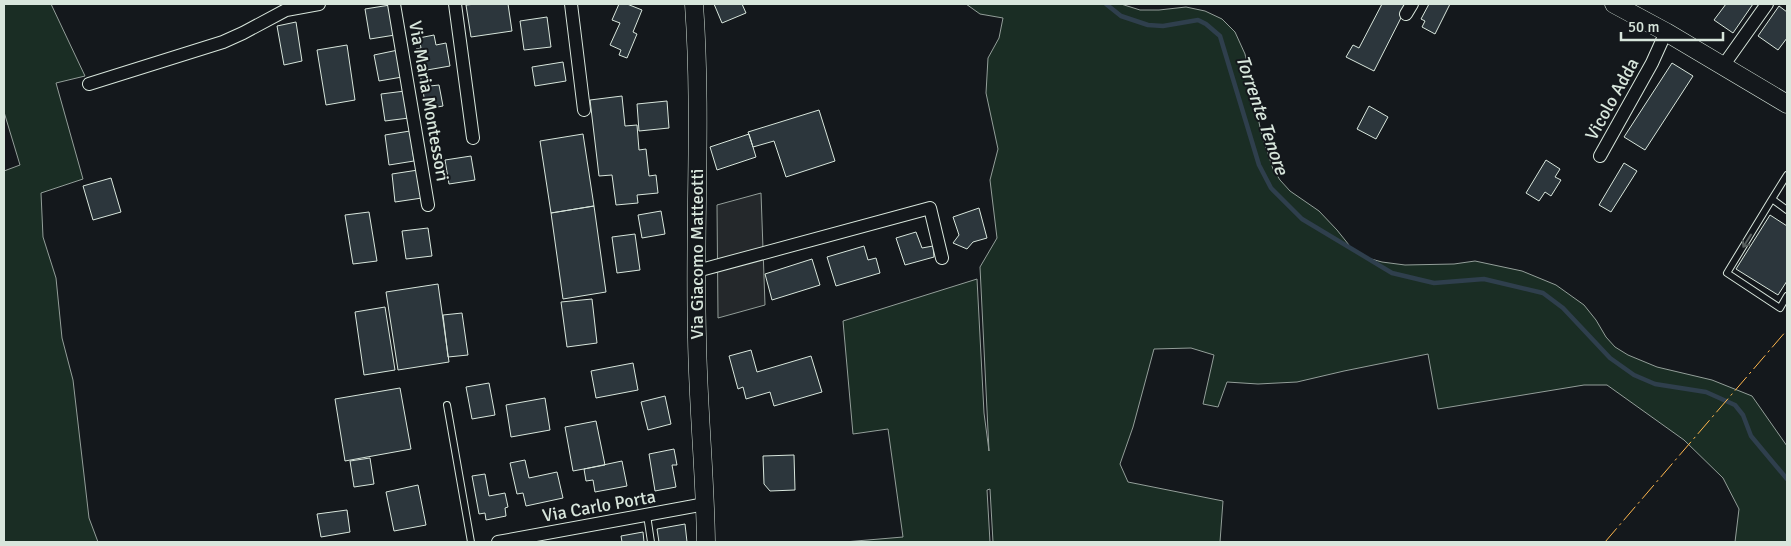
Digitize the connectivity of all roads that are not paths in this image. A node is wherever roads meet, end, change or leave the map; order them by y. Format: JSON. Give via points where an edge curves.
{"nodes":[{"id":1,"x":310,"y":4,"type":"edge"},
{"id":2,"x":394,"y":4,"type":"edge"},
{"id":3,"x":455,"y":4,"type":"edge"},
{"id":4,"x":571,"y":4,"type":"edge"},
{"id":5,"x":694,"y":4,"type":"edge"},
{"id":6,"x":1767,"y":4,"type":"edge"},
{"id":7,"x":1624,"y":6,"type":"edge"},
{"id":8,"x":1666,"y":32,"type":"junction"},
{"id":9,"x":1723,"y":66,"type":"junction"},
{"id":10,"x":89,"y":84,"type":"dead end"},
{"id":11,"x":1787,"y":104,"type":"edge"},
{"id":12,"x":584,"y":110,"type":"dead end"},
{"id":13,"x":473,"y":138,"type":"dead end"},
{"id":14,"x":1600,"y":156,"type":"dead end"},
{"id":15,"x":1787,"y":175,"type":"edge"},
{"id":16,"x":1772,"y":200,"type":"junction"},
{"id":17,"x":428,"y":205,"type":"dead end"},
{"id":18,"x":1787,"y":210,"type":"edge"},
{"id":19,"x":942,"y":258,"type":"dead end"},
{"id":20,"x":697,"y":271,"type":"junction"},
{"id":21,"x":1787,"y":296,"type":"edge"},
{"id":22,"x":447,"y":405,"type":"dead end"},
{"id":23,"x":705,"y":504,"type":"junction"},
{"id":24,"x":647,"y":515,"type":"junction"},
{"id":25,"x":471,"y":542,"type":"edge"},
{"id":26,"x":498,"y":542,"type":"edge"},
{"id":27,"x":651,"y":542,"type":"edge"},
{"id":28,"x":706,"y":542,"type":"edge"}],
"edges":[{"from":1,"to":10,"type":"street","via":[[286,10],[223,42]]},
{"from":2,"to":17,"type":"street","name":"Via Maria Montessori"},
{"from":3,"to":13,"type":"street"},
{"from":4,"to":12,"type":"street"},
{"from":5,"to":20,"type":"street","name":"Via Giacomo Matteotti","via":[[698,60]]},
{"from":6,"to":9,"type":"street"},
{"from":7,"to":8,"type":"street"},
{"from":8,"to":9,"type":"street"},
{"from":8,"to":14,"type":"street","name":"Vicolo Adda","via":[[1652,64]]},
{"from":9,"to":11,"type":"street"},
{"from":15,"to":16,"type":"lane"},
{"from":16,"to":18,"type":"lane"},
{"from":16,"to":21,"type":"lane","one_way":true,"via":[[1727,273],[1780,308]]},
{"from":19,"to":20,"type":"street","via":[[930,208]]},
{"from":20,"to":23,"type":"street","name":"Via Giacomo Matteotti"},
{"from":22,"to":25,"type":"lane"},
{"from":23,"to":24,"type":"street","name":"Via Carlo Porta"},
{"from":23,"to":28,"type":"street","name":"Via Giacomo Matteotti"},
{"from":24,"to":26,"type":"street","name":"Via Carlo Porta"},
{"from":24,"to":27,"type":"lane"}]}
